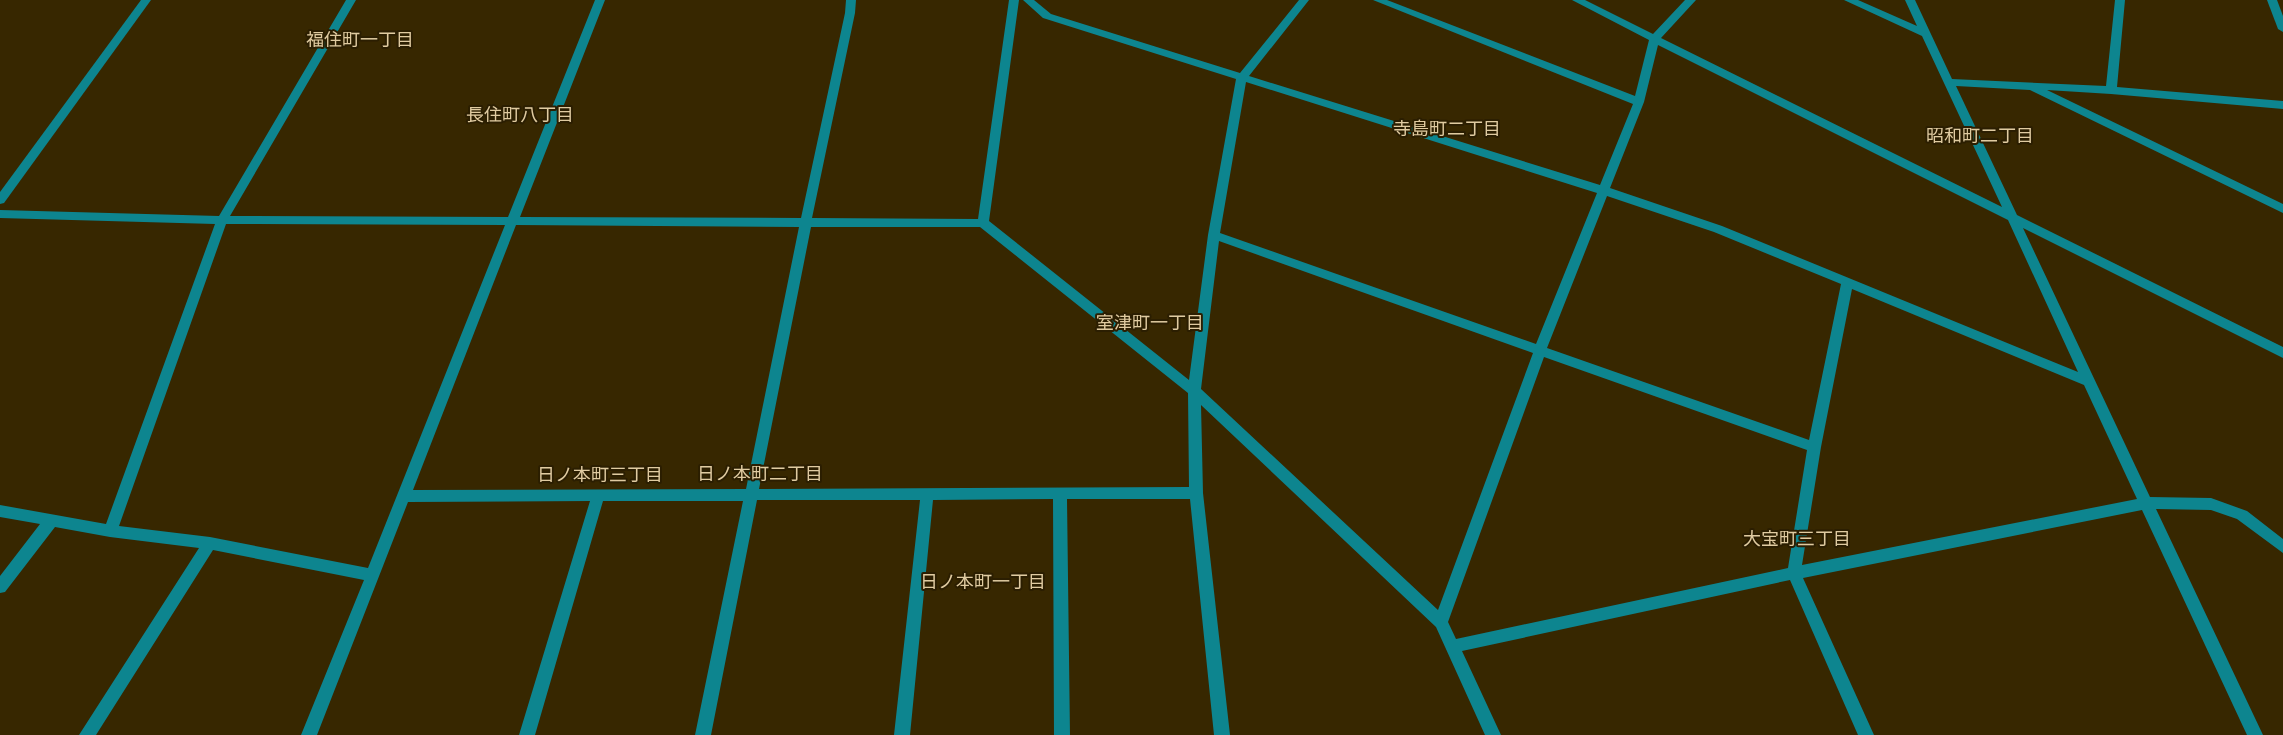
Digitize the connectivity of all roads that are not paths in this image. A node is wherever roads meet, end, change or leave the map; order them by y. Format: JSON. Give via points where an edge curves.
{"nodes":[{"id":1,"x":146,"y":0,"type":"edge"},
{"id":2,"x":351,"y":0,"type":"edge"},
{"id":3,"x":600,"y":0,"type":"edge"},
{"id":4,"x":851,"y":0,"type":"edge"},
{"id":5,"x":1014,"y":0,"type":"edge"},
{"id":6,"x":1028,"y":0,"type":"edge"},
{"id":7,"x":1304,"y":0,"type":"edge"},
{"id":8,"x":1378,"y":0,"type":"edge"},
{"id":9,"x":1577,"y":0,"type":"edge"},
{"id":10,"x":1692,"y":0,"type":"edge"},
{"id":11,"x":1850,"y":0,"type":"edge"},
{"id":12,"x":1910,"y":0,"type":"edge"},
{"id":13,"x":2120,"y":0,"type":"edge"},
{"id":14,"x":2272,"y":0,"type":"edge"},
{"id":15,"x":2283,"y":29,"type":"edge"},
{"id":16,"x":1927,"y":34,"type":"junction"},
{"id":17,"x":1654,"y":39,"type":"junction"},
{"id":18,"x":1242,"y":77,"type":"junction"},
{"id":19,"x":1949,"y":82,"type":"junction"},
{"id":20,"x":2031,"y":86,"type":"junction"},
{"id":21,"x":2112,"y":90,"type":"junction"},
{"id":22,"x":1639,"y":102,"type":"junction"},
{"id":23,"x":2283,"y":105,"type":"edge"},
{"id":24,"x":1604,"y":190,"type":"junction"},
{"id":25,"x":0,"y":200,"type":"edge"},
{"id":26,"x":2283,"y":209,"type":"edge"},
{"id":27,"x":0,"y":214,"type":"edge"},
{"id":28,"x":2012,"y":216,"type":"junction"},
{"id":29,"x":222,"y":220,"type":"junction"},
{"id":30,"x":513,"y":220,"type":"junction"},
{"id":31,"x":806,"y":221,"type":"junction"},
{"id":32,"x":983,"y":222,"type":"junction"},
{"id":33,"x":1214,"y":235,"type":"junction"},
{"id":34,"x":1847,"y":283,"type":"junction"},
{"id":35,"x":1540,"y":350,"type":"junction"},
{"id":36,"x":2283,"y":353,"type":"edge"},
{"id":37,"x":2090,"y":382,"type":"junction"},
{"id":38,"x":1194,"y":391,"type":"junction"},
{"id":39,"x":1814,"y":446,"type":"junction"},
{"id":40,"x":1196,"y":493,"type":"junction"},
{"id":41,"x":1060,"y":494,"type":"junction"},
{"id":42,"x":927,"y":495,"type":"junction"},
{"id":43,"x":405,"y":496,"type":"junction"},
{"id":44,"x":598,"y":496,"type":"junction"},
{"id":45,"x":751,"y":496,"type":"junction"},
{"id":46,"x":2146,"y":503,"type":"junction"},
{"id":47,"x":0,"y":511,"type":"edge"},
{"id":48,"x":51,"y":521,"type":"junction"},
{"id":49,"x":110,"y":531,"type":"junction"},
{"id":50,"x":210,"y":543,"type":"junction"},
{"id":51,"x":2283,"y":547,"type":"edge"},
{"id":52,"x":1794,"y":573,"type":"junction"},
{"id":53,"x":372,"y":575,"type":"junction"},
{"id":54,"x":0,"y":587,"type":"edge"},
{"id":55,"x":1441,"y":622,"type":"junction"},
{"id":56,"x":1453,"y":646,"type":"junction"},
{"id":57,"x":87,"y":735,"type":"edge"},
{"id":58,"x":309,"y":735,"type":"edge"},
{"id":59,"x":527,"y":735,"type":"edge"},
{"id":60,"x":703,"y":735,"type":"edge"},
{"id":61,"x":902,"y":735,"type":"edge"},
{"id":62,"x":1062,"y":735,"type":"edge"},
{"id":63,"x":1222,"y":735,"type":"edge"},
{"id":64,"x":1493,"y":735,"type":"edge"},
{"id":65,"x":1866,"y":735,"type":"edge"},
{"id":66,"x":2255,"y":735,"type":"edge"}],
"edges":[{"from":1,"to":25,"type":"street"},
{"from":2,"to":29,"type":"street"},
{"from":3,"to":30,"type":"street"},
{"from":4,"to":31,"type":"street"},
{"from":5,"to":32,"type":"street"},
{"from":6,"to":18,"type":"street","via":[[1047,16]]},
{"from":7,"to":18,"type":"street"},
{"from":8,"to":22,"type":"street"},
{"from":9,"to":17,"type":"street"},
{"from":10,"to":17,"type":"street"},
{"from":11,"to":16,"type":"street"},
{"from":12,"to":16,"type":"street"},
{"from":13,"to":21,"type":"street"},
{"from":14,"to":15,"type":"street"},
{"from":16,"to":19,"type":"street"},
{"from":17,"to":22,"type":"street"},
{"from":17,"to":28,"type":"street"},
{"from":18,"to":24,"type":"street"},
{"from":18,"to":33,"type":"street"},
{"from":19,"to":20,"type":"street"},
{"from":19,"to":28,"type":"street"},
{"from":20,"to":21,"type":"street"},
{"from":20,"to":26,"type":"street"},
{"from":21,"to":23,"type":"street"},
{"from":22,"to":24,"type":"street"},
{"from":24,"to":34,"type":"street","via":[[1718,229]]},
{"from":24,"to":35,"type":"street"},
{"from":27,"to":29,"type":"street"},
{"from":28,"to":36,"type":"street"},
{"from":28,"to":37,"type":"street"},
{"from":29,"to":30,"type":"street"},
{"from":29,"to":49,"type":"street"},
{"from":30,"to":31,"type":"street"},
{"from":30,"to":43,"type":"street"},
{"from":31,"to":32,"type":"street"},
{"from":31,"to":45,"type":"street"},
{"from":32,"to":38,"type":"street"},
{"from":33,"to":35,"type":"street"},
{"from":33,"to":38,"type":"street"},
{"from":34,"to":37,"type":"street"},
{"from":34,"to":39,"type":"street"},
{"from":35,"to":39,"type":"street"},
{"from":35,"to":55,"type":"street"},
{"from":37,"to":46,"type":"street"},
{"from":38,"to":40,"type":"street"},
{"from":38,"to":55,"type":"street"},
{"from":39,"to":52,"type":"street"},
{"from":40,"to":41,"type":"street"},
{"from":40,"to":63,"type":"street"},
{"from":41,"to":42,"type":"street"},
{"from":41,"to":62,"type":"street"},
{"from":42,"to":45,"type":"street"},
{"from":42,"to":61,"type":"street"},
{"from":43,"to":44,"type":"street"},
{"from":43,"to":53,"type":"street"},
{"from":44,"to":45,"type":"street"},
{"from":44,"to":59,"type":"street"},
{"from":45,"to":60,"type":"street"},
{"from":46,"to":51,"type":"street","via":[[2212,504],[2242,515]]},
{"from":46,"to":52,"type":"street"},
{"from":46,"to":66,"type":"street"},
{"from":47,"to":48,"type":"street"},
{"from":48,"to":49,"type":"street"},
{"from":48,"to":54,"type":"street"},
{"from":49,"to":50,"type":"street"},
{"from":50,"to":53,"type":"street"},
{"from":50,"to":57,"type":"street"},
{"from":52,"to":56,"type":"street"},
{"from":52,"to":65,"type":"street"},
{"from":53,"to":58,"type":"street"},
{"from":55,"to":56,"type":"street"},
{"from":56,"to":64,"type":"street"}]}
